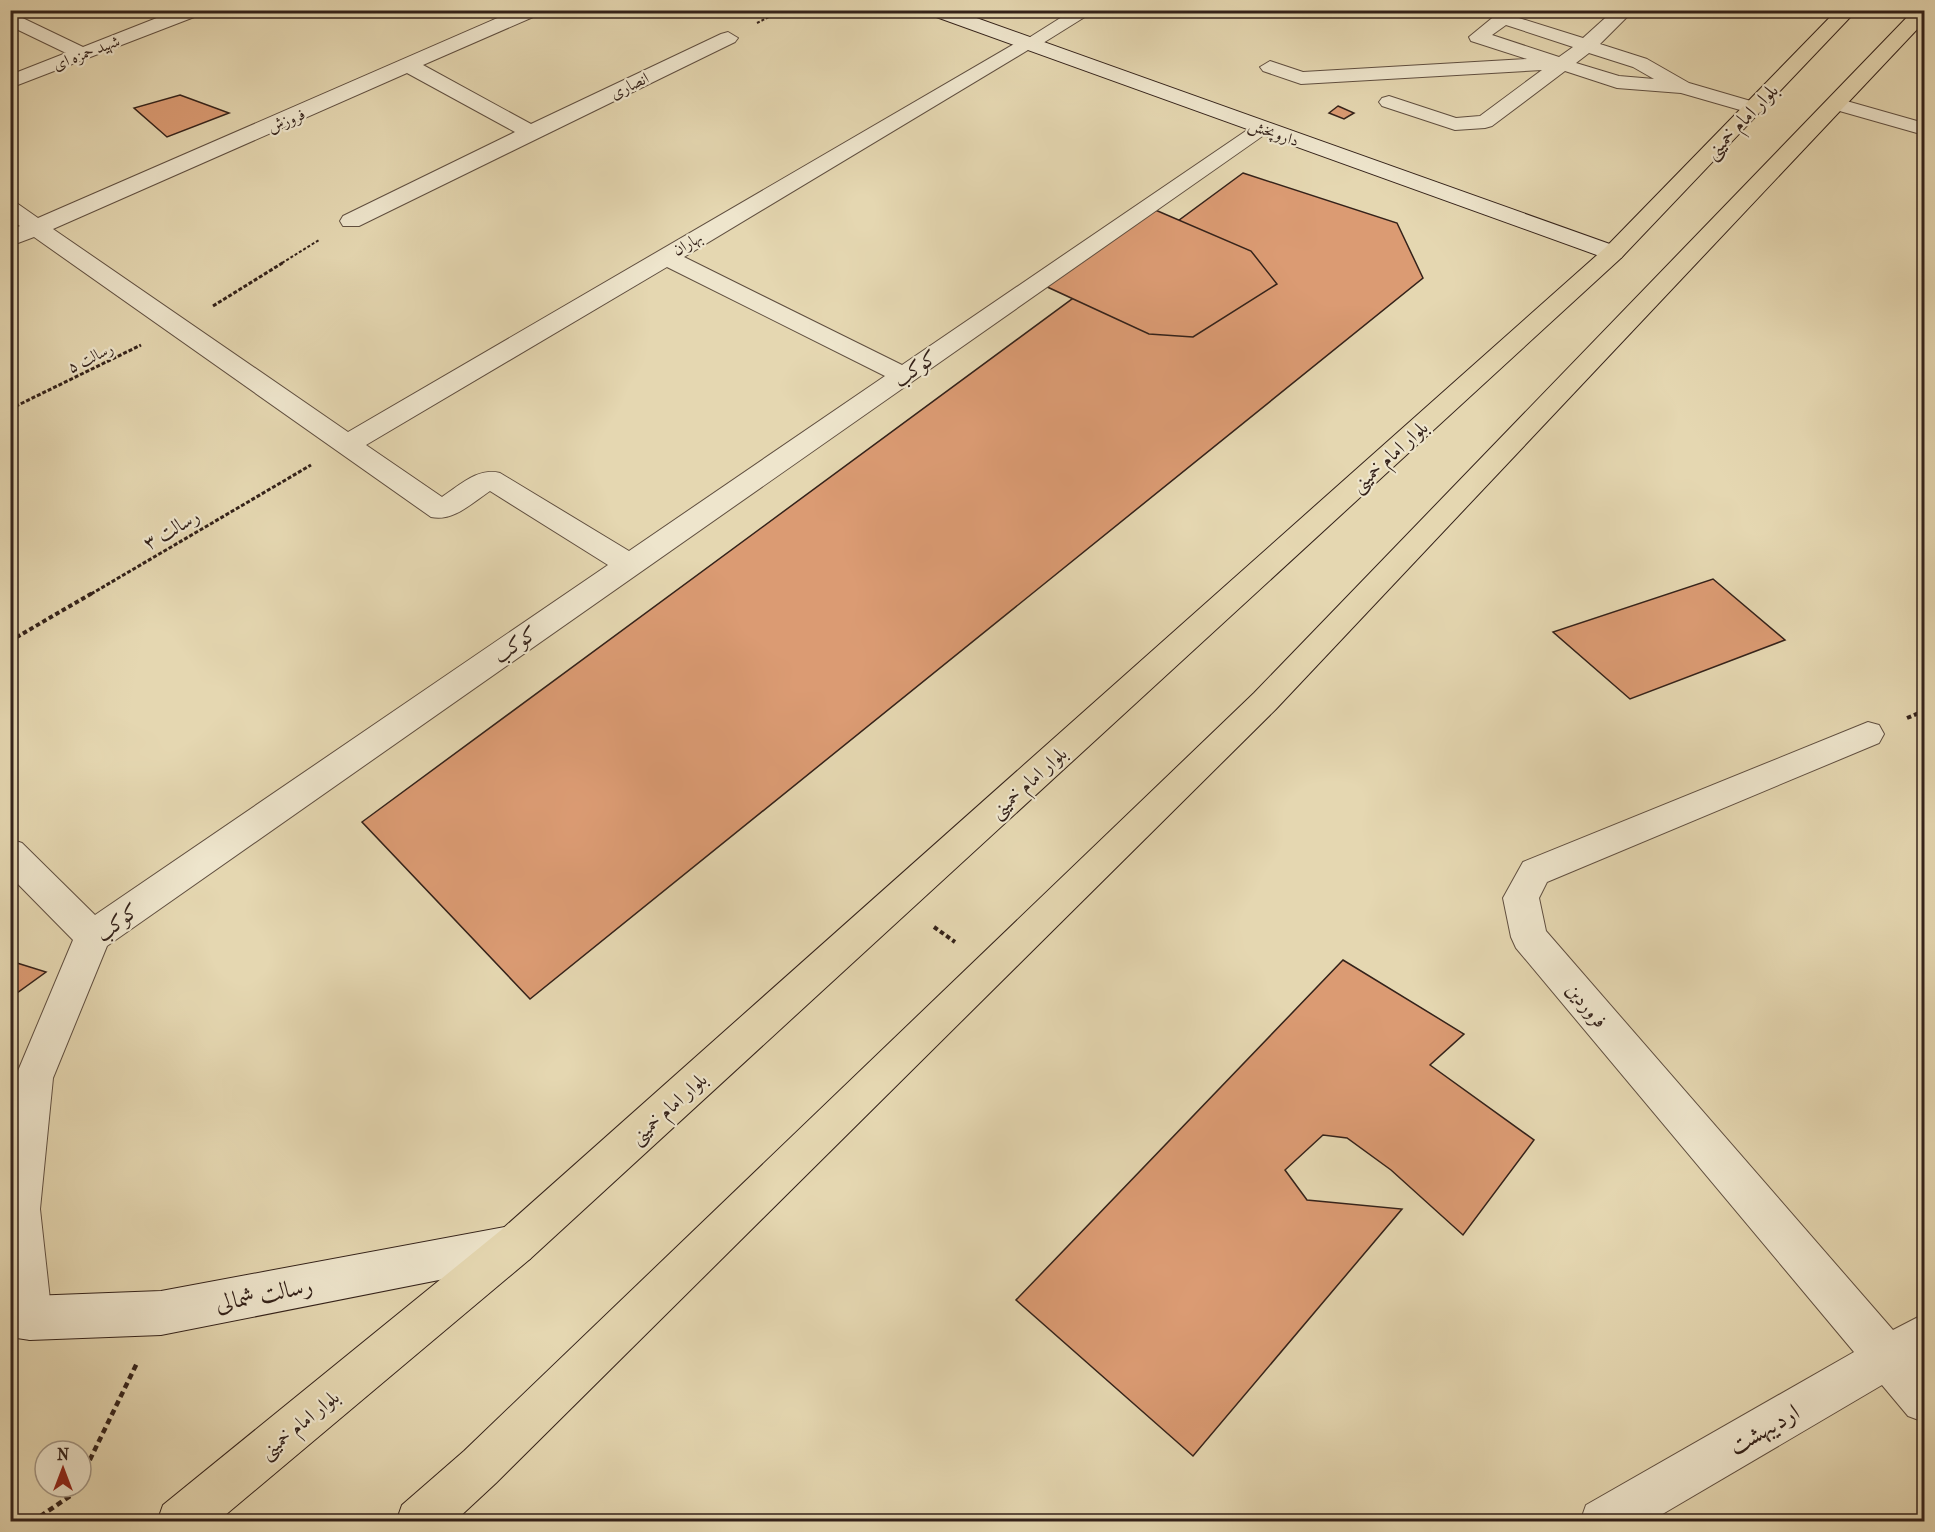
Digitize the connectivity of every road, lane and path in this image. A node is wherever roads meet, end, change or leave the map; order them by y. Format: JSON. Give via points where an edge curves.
{"nodes":[{"id":1,"x":195,"y":10,"type":"edge"},
{"id":2,"x":533,"y":10,"type":"edge"},
{"id":3,"x":935,"y":10,"type":"edge"},
{"id":4,"x":1087,"y":10,"type":"edge"},
{"id":5,"x":1625,"y":10,"type":"edge"},
{"id":6,"x":1848,"y":10,"type":"edge"},
{"id":7,"x":1924,"y":11,"type":"edge"},
{"id":8,"x":10,"y":18,"type":"edge"},
{"id":9,"x":728,"y":38,"type":"dead end"},
{"id":10,"x":1028,"y":44,"type":"junction"},
{"id":11,"x":1586,"y":46,"type":"junction"},
{"id":12,"x":80,"y":53,"type":"junction"},
{"id":13,"x":1561,"y":63,"type":"junction"},
{"id":14,"x":409,"y":66,"type":"junction"},
{"id":15,"x":1270,"y":67,"type":"dead end"},
{"id":16,"x":10,"y":82,"type":"edge"},
{"id":17,"x":1682,"y":87,"type":"junction"},
{"id":18,"x":1389,"y":102,"type":"dead end"},
{"id":19,"x":1836,"y":104,"type":"junction"},
{"id":20,"x":1754,"y":108,"type":"junction"},
{"id":21,"x":1263,"y":128,"type":"junction"},
{"id":22,"x":1924,"y":129,"type":"edge"},
{"id":23,"x":531,"y":132,"type":"junction"},
{"id":24,"x":10,"y":209,"type":"edge"},
{"id":25,"x":351,"y":221,"type":"joint"},
{"id":26,"x":37,"y":228,"type":"junction"},
{"id":27,"x":10,"y":239,"type":"edge"},
{"id":28,"x":1613,"y":253,"type":"junction"},
{"id":29,"x":664,"y":256,"type":"junction"},
{"id":30,"x":179,"y":327,"type":"junction"},
{"id":31,"x":905,"y":376,"type":"junction"},
{"id":32,"x":10,"y":409,"type":"edge"},
{"id":33,"x":348,"y":444,"type":"junction"},
{"id":34,"x":630,"y":565,"type":"junction"},
{"id":35,"x":10,"y":641,"type":"edge"},
{"id":36,"x":1868,"y":734,"type":"dead end"},
{"id":37,"x":10,"y":853,"type":"edge"},
{"id":38,"x":897,"y":901,"type":"junction"},
{"id":39,"x":93,"y":936,"type":"junction"},
{"id":40,"x":991,"y":968,"type":"junction"},
{"id":41,"x":515,"y":1245,"type":"junction"},
{"id":42,"x":161,"y":1313,"type":"junction"},
{"id":43,"x":20,"y":1316,"type":"edge"},
{"id":44,"x":1906,"y":1347,"type":"edge"},
{"id":45,"x":1924,"y":1400,"type":"edge"},
{"id":46,"x":93,"y":1453,"type":"edge"},
{"id":47,"x":480,"y":1467,"type":"junction"},
{"id":48,"x":65,"y":1499,"type":"edge"},
{"id":49,"x":32,"y":1521,"type":"edge"},
{"id":50,"x":180,"y":1521,"type":"edge"},
{"id":51,"x":418,"y":1521,"type":"edge"},
{"id":52,"x":449,"y":1521,"type":"edge"},
{"id":53,"x":1603,"y":1521,"type":"edge"}],
"edges":[{"from":1,"to":12,"type":"street","name":"شهید حمزه ای"},
{"from":2,"to":14,"type":"street","name":"فروزش"},
{"from":3,"to":10,"type":"street","name":"داروپخش"},
{"from":4,"to":10,"type":"lane"},
{"from":5,"to":11,"type":"lane"},
{"from":6,"to":20,"type":"main road","name":"بلوار امام خمینی"},
{"from":7,"to":19,"type":"main road"},
{"from":8,"to":12,"type":"street"},
{"from":9,"to":23,"type":"street","name":"انصاری"},
{"from":10,"to":21,"type":"street","name":"داروپخش"},
{"from":10,"to":29,"type":"street","name":"بهاران"},
{"from":11,"to":13,"type":"lane"},
{"from":11,"to":13,"type":"lane","via":[[1503,18],[1478,37]]},
{"from":11,"to":17,"type":"lane","via":[[1640,63]]},
{"from":12,"to":16,"type":"street","name":"شهید حمزه ای"},
{"from":13,"to":15,"type":"lane","via":[[1301,78]]},
{"from":13,"to":17,"type":"lane","via":[[1617,82]]},
{"from":13,"to":18,"type":"lane","via":[[1485,122],[1455,124]]},
{"from":14,"to":23,"type":"street"},
{"from":14,"to":26,"type":"street","name":"فروزش"},
{"from":17,"to":20,"type":"lane"},
{"from":19,"to":22,"type":"street"},
{"from":19,"to":40,"type":"main road","via":[[1265,701]]},
{"from":20,"to":28,"type":"main road","name":"بلوار امام خمینی"},
{"from":21,"to":28,"type":"street","name":"داروپخش"},
{"from":21,"to":31,"type":"street","name":"کوکب"},
{"from":23,"to":25,"type":"street","name":"انصاری"},
{"from":24,"to":26,"type":"street"},
{"from":25,"to":30,"type":"path","name":"رسالت ۵"},
{"from":26,"to":27,"type":"street","name":"فروزش"},
{"from":26,"to":30,"type":"street"},
{"from":28,"to":38,"type":"main road","name":"بلوار امام خمینی"},
{"from":29,"to":31,"type":"street"},
{"from":29,"to":33,"type":"street","name":"بهاران"},
{"from":30,"to":32,"type":"path","name":"رسالت ۵"},
{"from":30,"to":33,"type":"street"},
{"from":31,"to":34,"type":"street","name":"کوکب"},
{"from":33,"to":34,"type":"street","via":[[441,510],[490,479]]},
{"from":33,"to":35,"type":"path","name":"رسالت ۳"},
{"from":34,"to":39,"type":"street","name":"کوکب"},
{"from":36,"to":44,"type":"street","name":"فروردین","via":[[1535,872],[1521,898],[1529,937]]},
{"from":37,"to":39,"type":"street"},
{"from":38,"to":40,"type":"path"},
{"from":38,"to":41,"type":"main road","name":"بلوار امام خمینی"},
{"from":39,"to":43,"type":"street","name":"کوکب","via":[[34,1078],[19,1209]]},
{"from":40,"to":47,"type":"main road"},
{"from":41,"to":42,"type":"street","name":"رسالت شمالی"},
{"from":41,"to":50,"type":"main road","name":"بلوار امام خمینی"},
{"from":42,"to":43,"type":"street","name":"رسالت شمالی"},
{"from":42,"to":46,"type":"path"},
{"from":44,"to":45,"type":"street","name":"فروردین"},
{"from":44,"to":53,"type":"street","name":"اردیبهشت"},
{"from":47,"to":51,"type":"main road"},
{"from":47,"to":52,"type":"street"},
{"from":48,"to":49,"type":"path"}]}
